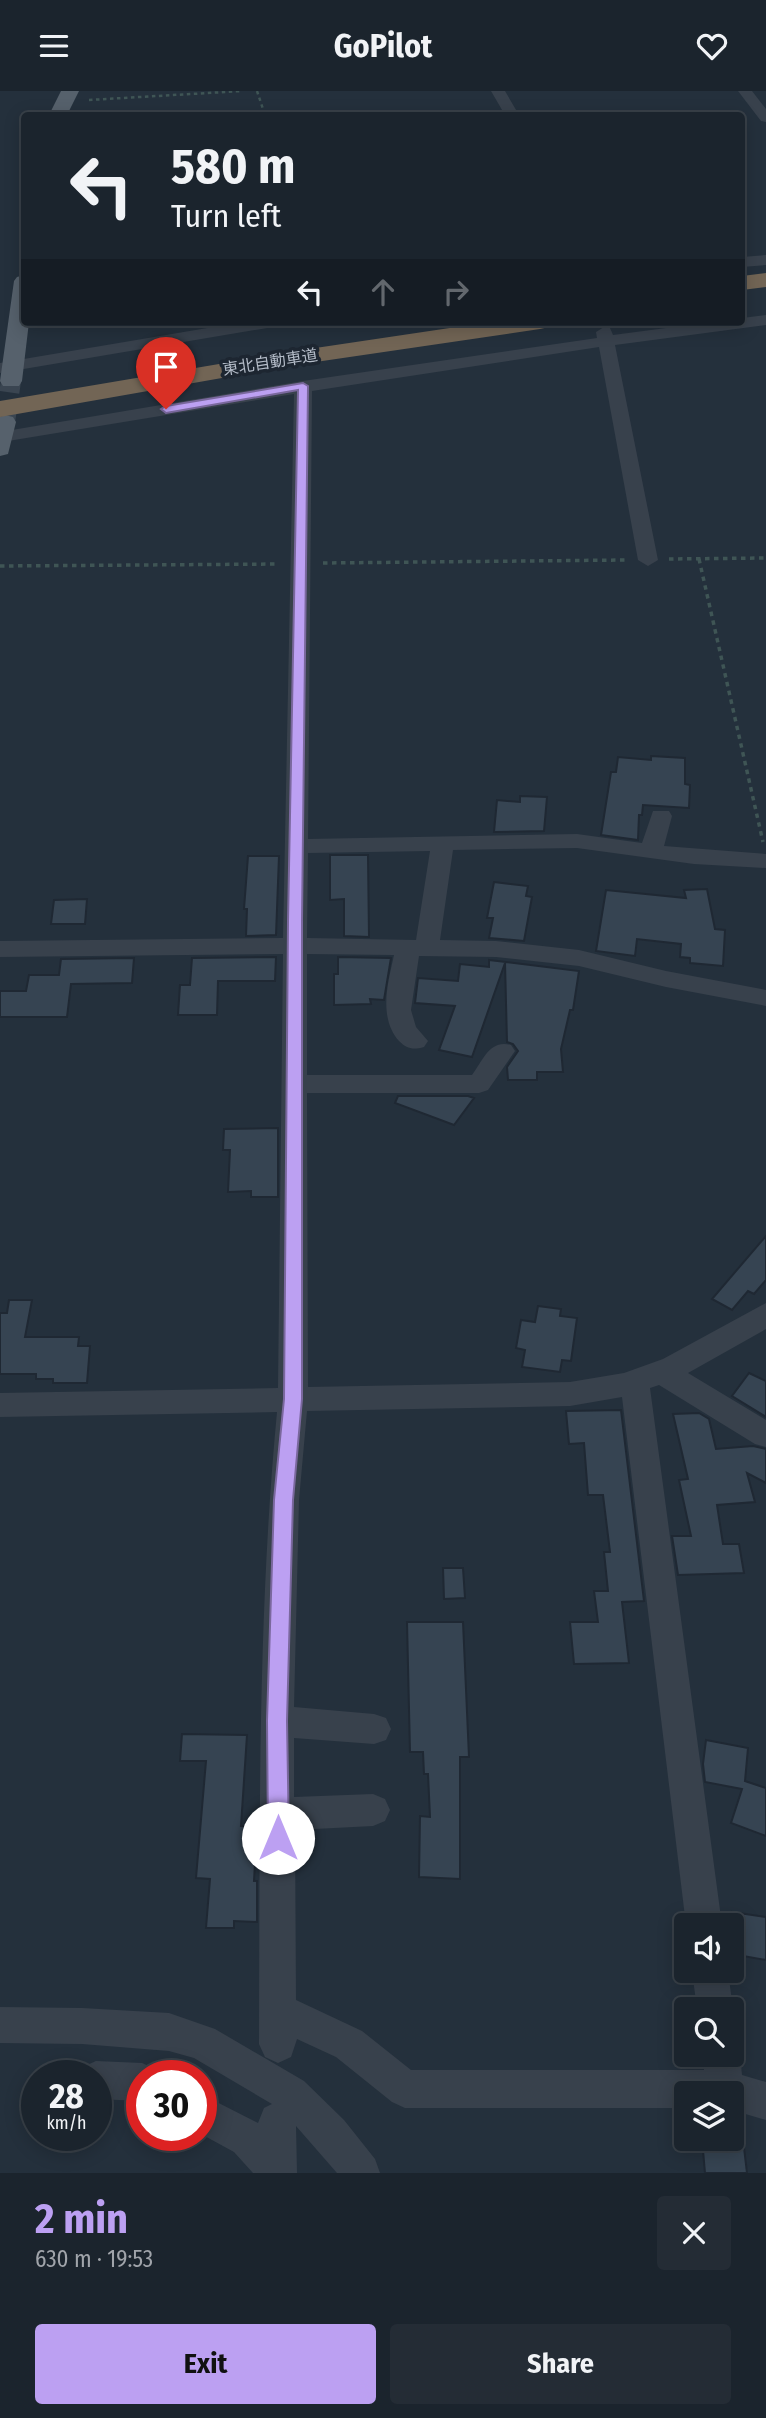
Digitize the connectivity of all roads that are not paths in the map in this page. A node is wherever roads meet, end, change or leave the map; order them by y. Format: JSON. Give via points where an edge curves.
{"nodes":[{"id":1,"x":498,"y":91,"type":"edge"},
{"id":2,"x":745,"y":91,"type":"edge"},
{"id":3,"x":510,"y":112,"type":"edge"},
{"id":4,"x":766,"y":118,"type":"edge"},
{"id":5,"x":766,"y":260,"type":"edge"},
{"id":6,"x":745,"y":263,"type":"edge"},
{"id":7,"x":766,"y":280,"type":"edge"},
{"id":8,"x":745,"y":283,"type":"edge"},
{"id":9,"x":766,"y":293,"type":"edge"},
{"id":10,"x":745,"y":296,"type":"edge"},
{"id":11,"x":21,"y":297,"type":"edge"},
{"id":12,"x":766,"y":320,"type":"edge"},
{"id":13,"x":745,"y":322,"type":"edge"},
{"id":14,"x":254,"y":326,"type":"edge"},
{"id":15,"x":412,"y":326,"type":"edge"},
{"id":16,"x":513,"y":326,"type":"edge"},
{"id":17,"x":706,"y":326,"type":"edge"},
{"id":18,"x":605,"y":336,"type":"junction"},
{"id":19,"x":6,"y":377,"type":"edge"},
{"id":20,"x":303,"y":386,"type":"junction"},
{"id":21,"x":2,"y":429,"type":"edge"},
{"id":22,"x":648,"y":560,"type":"road end"},
{"id":23,"x":661,"y":816,"type":"dead end"},
{"id":24,"x":442,"y":844,"type":"junction"},
{"id":25,"x":296,"y":846,"type":"junction"},
{"id":26,"x":651,"y":851,"type":"junction"},
{"id":27,"x":764,"y":851,"type":"edge"},
{"id":28,"x":295,"y":946,"type":"junction"},
{"id":29,"x":417,"y":948,"type":"junction"},
{"id":30,"x":0,"y":949,"type":"edge"},
{"id":31,"x":766,"y":998,"type":"edge"},
{"id":32,"x":415,"y":1041,"type":"dead end"},
{"id":33,"x":502,"y":1051,"type":"dead end"},
{"id":34,"x":294,"y":1084,"type":"junction"},
{"id":35,"x":766,"y":1314,"type":"edge"},
{"id":36,"x":648,"y":1377,"type":"junction"},
{"id":37,"x":293,"y":1399,"type":"junction"},
{"id":38,"x":0,"y":1405,"type":"edge"},
{"id":39,"x":766,"y":1435,"type":"edge"},
{"id":40,"x":277,"y":1721,"type":"junction"},
{"id":41,"x":374,"y":1730,"type":"dead end"},
{"id":42,"x":373,"y":1810,"type":"dead end"},
{"id":43,"x":278,"y":1814,"type":"junction"},
{"id":44,"x":703,"y":1913,"type":"edge"},
{"id":45,"x":0,"y":2025,"type":"edge"},
{"id":46,"x":723,"y":2072,"type":"edge"},
{"id":47,"x":766,"y":2101,"type":"edge"},
{"id":48,"x":277,"y":2121,"type":"dead end"},
{"id":49,"x":217,"y":2122,"type":"edge"},
{"id":50,"x":277,"y":2172,"type":"edge"},
{"id":51,"x":361,"y":2173,"type":"edge"}],
"edges":[{"from":1,"to":3,"type":"street"},
{"from":2,"to":4,"type":"street"},
{"from":5,"to":6,"type":"street"},
{"from":7,"to":8,"type":"highway"},
{"from":9,"to":10,"type":"highway"},
{"from":11,"to":19,"type":"main road"},
{"from":12,"to":13,"type":"street"},
{"from":14,"to":19,"type":"street"},
{"from":15,"to":19,"type":"highway","name":"東北自動車道"},
{"from":16,"to":21,"type":"highway","name":"東北自動車道","via":[[302,357]]},
{"from":17,"to":18,"type":"street"},
{"from":18,"to":20,"type":"street"},
{"from":18,"to":22,"type":"street"},
{"from":20,"to":21,"type":"street"},
{"from":20,"to":25,"type":"street"},
{"from":23,"to":26,"type":"street"},
{"from":24,"to":25,"type":"street"},
{"from":24,"to":26,"type":"street","via":[[577,841]]},
{"from":24,"to":29,"type":"street"},
{"from":25,"to":28,"type":"street"},
{"from":26,"to":27,"type":"street","via":[[694,857]]},
{"from":28,"to":29,"type":"street"},
{"from":28,"to":30,"type":"street"},
{"from":28,"to":34,"type":"street"},
{"from":29,"to":31,"type":"street","via":[[579,958]]},
{"from":29,"to":32,"type":"street","via":[[400,992],[399,1020]]},
{"from":33,"to":34,"type":"street","via":[[479,1084]]},
{"from":34,"to":37,"type":"street"},
{"from":35,"to":36,"type":"street","via":[[735,1335]]},
{"from":36,"to":37,"type":"street","via":[[607,1391],[570,1394]]},
{"from":36,"to":39,"type":"street"},
{"from":36,"to":44,"type":"street"},
{"from":37,"to":38,"type":"street"},
{"from":37,"to":40,"type":"street","via":[[284,1500]]},
{"from":40,"to":41,"type":"street"},
{"from":40,"to":43,"type":"street"},
{"from":42,"to":43,"type":"street"},
{"from":43,"to":46,"type":"street","via":[[278,2027],[349,2044],[405,2089]]},
{"from":45,"to":51,"type":"street","via":[[169,2032],[202,2042],[291,2094]]},
{"from":46,"to":47,"type":"street"},
{"from":48,"to":50,"type":"street"},
{"from":49,"to":50,"type":"street","via":[[248,2138]]}]}
